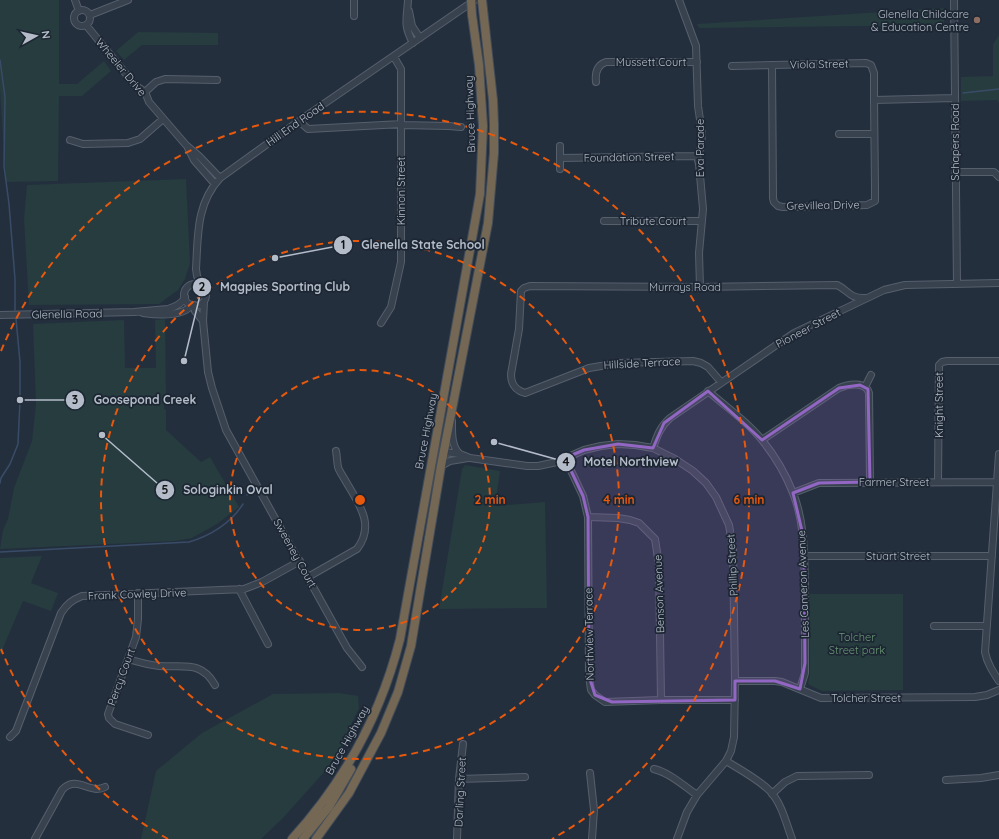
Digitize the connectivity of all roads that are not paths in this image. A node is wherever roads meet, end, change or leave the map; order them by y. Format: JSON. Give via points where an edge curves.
{"nodes":[{"id":1,"x":75,"y":0,"type":"edge"},
{"id":2,"x":128,"y":0,"type":"edge"},
{"id":3,"x":354,"y":0,"type":"edge"},
{"id":4,"x":471,"y":0,"type":"edge"},
{"id":5,"x":475,"y":0,"type":"edge"},
{"id":6,"x":482,"y":0,"type":"edge"},
{"id":7,"x":679,"y":0,"type":"edge"},
{"id":8,"x":954,"y":0,"type":"edge"},
{"id":9,"x":408,"y":1,"type":"edge"},
{"id":10,"x":79,"y":11,"type":"junction"},
{"id":11,"x":90,"y":15,"type":"junction"},
{"id":12,"x":354,"y":16,"type":"dead end"},
{"id":13,"x":86,"y":25,"type":"junction"},
{"id":14,"x":420,"y":38,"type":"junction"},
{"id":15,"x":413,"y":43,"type":"junction"},
{"id":16,"x":394,"y":57,"type":"junction"},
{"id":17,"x":697,"y":62,"type":"junction"},
{"id":18,"x":772,"y":65,"type":"junction"},
{"id":19,"x":732,"y":66,"type":"dead end"},
{"id":20,"x":217,"y":80,"type":"dead end"},
{"id":21,"x":596,"y":82,"type":"dead end"},
{"id":22,"x":145,"y":92,"type":"junction"},
{"id":23,"x":955,"y":98,"type":"junction"},
{"id":24,"x":874,"y":100,"type":"junction"},
{"id":25,"x":163,"y":118,"type":"junction"},
{"id":26,"x":299,"y":121,"type":"junction"},
{"id":27,"x":402,"y":125,"type":"junction"},
{"id":28,"x":461,"y":127,"type":"dead end"},
{"id":29,"x":839,"y":134,"type":"dead end"},
{"id":30,"x":874,"y":134,"type":"junction"},
{"id":31,"x":70,"y":140,"type":"dead end"},
{"id":32,"x":186,"y":145,"type":"junction"},
{"id":33,"x":560,"y":146,"type":"dead end"},
{"id":34,"x":698,"y":156,"type":"junction"},
{"id":35,"x":560,"y":158,"type":"junction"},
{"id":36,"x":560,"y":169,"type":"dead end"},
{"id":37,"x":955,"y":172,"type":"junction"},
{"id":38,"x":999,"y":177,"type":"edge"},
{"id":39,"x":220,"y":178,"type":"junction"},
{"id":40,"x":215,"y":184,"type":"junction"},
{"id":41,"x":604,"y":221,"type":"dead end"},
{"id":42,"x":702,"y":221,"type":"junction"},
{"id":43,"x":196,"y":269,"type":"junction"},
{"id":44,"x":999,"y":283,"type":"edge"},
{"id":45,"x":957,"y":284,"type":"junction"},
{"id":46,"x":188,"y":286,"type":"junction"},
{"id":47,"x":201,"y":286,"type":"junction"},
{"id":48,"x":700,"y":287,"type":"junction"},
{"id":49,"x":520,"y":291,"type":"joint"},
{"id":50,"x":185,"y":297,"type":"junction"},
{"id":51,"x":847,"y":298,"type":"junction"},
{"id":52,"x":865,"y":298,"type":"junction"},
{"id":53,"x":204,"y":302,"type":"junction"},
{"id":54,"x":193,"y":305,"type":"junction"},
{"id":55,"x":844,"y":309,"type":"junction"},
{"id":56,"x":134,"y":312,"type":"junction"},
{"id":57,"x":0,"y":315,"type":"edge"},
{"id":58,"x":203,"y":321,"type":"junction"},
{"id":59,"x":381,"y":323,"type":"dead end"},
{"id":60,"x":999,"y":361,"type":"edge"},
{"id":61,"x":871,"y":375,"type":"dead end"},
{"id":62,"x":721,"y":382,"type":"junction"},
{"id":63,"x":865,"y":387,"type":"junction"},
{"id":64,"x":708,"y":391,"type":"junction"},
{"id":65,"x":452,"y":415,"type":"junction"},
{"id":66,"x":762,"y":440,"type":"junction"},
{"id":67,"x":653,"y":448,"type":"junction"},
{"id":68,"x":336,"y":451,"type":"dead end"},
{"id":69,"x":444,"y":452,"type":"junction"},
{"id":70,"x":460,"y":454,"type":"junction"},
{"id":71,"x":999,"y":454,"type":"edge"},
{"id":72,"x":470,"y":458,"type":"junction"},
{"id":73,"x":565,"y":458,"type":"junction"},
{"id":74,"x":441,"y":466,"type":"junction"},
{"id":75,"x":870,"y":482,"type":"junction"},
{"id":76,"x":938,"y":482,"type":"junction"},
{"id":77,"x":997,"y":482,"type":"junction"},
{"id":78,"x":793,"y":493,"type":"junction"},
{"id":79,"x":588,"y":518,"type":"junction"},
{"id":80,"x":414,"y":555,"type":"junction"},
{"id":81,"x":804,"y":556,"type":"junction"},
{"id":82,"x":992,"y":556,"type":"junction"},
{"id":83,"x":300,"y":561,"type":"junction"},
{"id":84,"x":308,"y":578,"type":"junction"},
{"id":85,"x":239,"y":589,"type":"junction"},
{"id":86,"x":138,"y":593,"type":"junction"},
{"id":87,"x":934,"y":626,"type":"dead end"},
{"id":88,"x":987,"y":626,"type":"junction"},
{"id":89,"x":268,"y":644,"type":"dead end"},
{"id":90,"x":128,"y":659,"type":"junction"},
{"id":91,"x":362,"y":666,"type":"dead end"},
{"id":92,"x":735,"y":681,"type":"junction"},
{"id":93,"x":999,"y":681,"type":"edge"},
{"id":94,"x":215,"y":685,"type":"dead end"},
{"id":95,"x":800,"y":689,"type":"junction"},
{"id":96,"x":999,"y":690,"type":"edge"},
{"id":97,"x":661,"y":700,"type":"junction"},
{"id":98,"x":735,"y":700,"type":"junction"},
{"id":99,"x":377,"y":709,"type":"junction"},
{"id":100,"x":148,"y":735,"type":"dead end"},
{"id":101,"x":10,"y":737,"type":"dead end"},
{"id":102,"x":463,"y":744,"type":"dead end"},
{"id":103,"x":726,"y":761,"type":"junction"},
{"id":104,"x":654,"y":769,"type":"dead end"},
{"id":105,"x":590,"y":773,"type":"dead end"},
{"id":106,"x":869,"y":775,"type":"dead end"},
{"id":107,"x":999,"y":775,"type":"edge"},
{"id":108,"x":525,"y":777,"type":"dead end"},
{"id":109,"x":460,"y":779,"type":"junction"},
{"id":110,"x":946,"y":780,"type":"dead end"},
{"id":111,"x":105,"y":787,"type":"dead end"},
{"id":112,"x":772,"y":794,"type":"junction"},
{"id":113,"x":697,"y":795,"type":"junction"},
{"id":114,"x":35,"y":839,"type":"edge"},
{"id":115,"x":292,"y":839,"type":"edge"},
{"id":116,"x":303,"y":839,"type":"edge"},
{"id":117,"x":316,"y":839,"type":"edge"},
{"id":118,"x":457,"y":839,"type":"edge"},
{"id":119,"x":592,"y":839,"type":"edge"},
{"id":120,"x":677,"y":839,"type":"edge"},
{"id":121,"x":792,"y":839,"type":"edge"}],
"edges":[{"from":1,"to":10,"type":"street"},
{"from":2,"to":11,"type":"street"},
{"from":3,"to":12,"type":"street"},
{"from":4,"to":80,"type":"highway","name":"Bruce Highway","bridge":true,"via":[[483,126],[480,194],[468,271]]},
{"from":5,"to":14,"type":"street","name":"Hill End Road"},
{"from":6,"to":65,"type":"highway","name":"Bruce Highway","via":[[493,100],[494,153],[488,222]]},
{"from":7,"to":17,"type":"street","name":"Eva Parade","via":[[696,46]]},
{"from":8,"to":23,"type":"street","name":"Schapers Road"},
{"from":9,"to":14,"type":"street","via":[[412,26]]},
{"from":9,"to":15,"type":"street","via":[[405,23]]},
{"from":10,"to":11,"type":"street","via":[[86,10]]},
{"from":10,"to":13,"type":"street","via":[[75,15],[75,22],[82,26]]},
{"from":11,"to":13,"type":"street","via":[[90,22]]},
{"from":13,"to":22,"type":"street","name":"Wheeler Drive","via":[[135,85]]},
{"from":14,"to":15,"type":"street","name":"Hill End Road"},
{"from":15,"to":16,"type":"street","name":"Hill End Road"},
{"from":16,"to":26,"type":"street","name":"Hill End Road"},
{"from":16,"to":27,"type":"street","name":"Kinnon Street","via":[[401,69]]},
{"from":17,"to":21,"type":"street","name":"Mussett Court","via":[[606,62],[596,71]]},
{"from":17,"to":34,"type":"street","name":"Eva Parade","via":[[698,106],[702,132],[702,147]]},
{"from":18,"to":19,"type":"street","name":"Viola Street"},
{"from":18,"to":24,"type":"street","name":"Viola Street","via":[[866,63],[871,65],[874,73]]},
{"from":18,"to":30,"type":"street","name":"Grevillea Drive","via":[[773,198],[778,206],[868,205],[875,201]]},
{"from":20,"to":22,"type":"street","via":[[165,80],[156,82]]},
{"from":22,"to":25,"type":"street","name":"Wheeler Drive","via":[[149,102]]},
{"from":23,"to":24,"type":"street"},
{"from":23,"to":37,"type":"street","name":"Schapers Road"},
{"from":24,"to":30,"type":"street","name":"Grevillea Drive"},
{"from":25,"to":31,"type":"street","via":[[140,139],[128,143],[83,144]]},
{"from":25,"to":32,"type":"street","name":"Wheeler Drive"},
{"from":26,"to":27,"type":"street","via":[[308,129]]},
{"from":26,"to":39,"type":"street","name":"Hill End Road"},
{"from":27,"to":28,"type":"street"},
{"from":27,"to":59,"type":"street","name":"Kinnon Street","via":[[401,262],[391,307]]},
{"from":29,"to":30,"type":"street"},
{"from":32,"to":39,"type":"street","name":"Wheeler Drive"},
{"from":32,"to":40,"type":"street","name":"Wheeler Drive","via":[[194,160]]},
{"from":33,"to":35,"type":"street"},
{"from":34,"to":35,"type":"street","name":"Foundation Street"},
{"from":34,"to":42,"type":"street","name":"Eva Parade"},
{"from":35,"to":36,"type":"street"},
{"from":37,"to":38,"type":"street","via":[[994,172]]},
{"from":37,"to":45,"type":"street","name":"Schapers Road"},
{"from":39,"to":40,"type":"street","name":"Hill End Road"},
{"from":40,"to":43,"type":"street","name":"Hill End Road","via":[[199,218]]},
{"from":41,"to":42,"type":"street","name":"Tribute Court"},
{"from":42,"to":48,"type":"street","name":"Eva Parade","via":[[699,253]]},
{"from":43,"to":46,"type":"street","name":"Hill End Road"},
{"from":43,"to":47,"type":"street","name":"Hill End Road"},
{"from":44,"to":45,"type":"street","name":"Pioneer Street"},
{"from":45,"to":52,"type":"street","name":"Pioneer Street","via":[[904,285]]},
{"from":46,"to":47,"type":"street"},
{"from":46,"to":50,"type":"street"},
{"from":47,"to":53,"type":"street","via":[[206,291]]},
{"from":48,"to":49,"type":"street","name":"Murrays Road","via":[[530,286]]},
{"from":48,"to":51,"type":"street","name":"Murrays Road","via":[[837,285],[844,288]]},
{"from":49,"to":62,"type":"street","name":"Hillside Terrace","via":[[519,329],[510,374],[514,387],[519,391],[525,393],[596,366],[655,361],[701,363]]},
{"from":50,"to":54,"type":"street","via":[[188,303]]},
{"from":50,"to":56,"type":"street","name":"Glenella Road","via":[[173,308]]},
{"from":51,"to":52,"type":"street","name":"Murrays Road"},
{"from":51,"to":55,"type":"street"},
{"from":52,"to":55,"type":"street","name":"Pioneer Street"},
{"from":53,"to":54,"type":"street"},
{"from":53,"to":58,"type":"street","name":"Sweeney Court"},
{"from":54,"to":56,"type":"street","name":"Glenella Road","via":[[189,309],[169,314]]},
{"from":54,"to":58,"type":"street","name":"Sweeney Court"},
{"from":55,"to":62,"type":"street","name":"Pioneer Street","via":[[794,333]]},
{"from":56,"to":57,"type":"street","name":"Glenella Road"},
{"from":58,"to":83,"type":"street","name":"Sweeney Court","via":[[208,372],[226,430]]},
{"from":60,"to":76,"type":"street","name":"Knight Street","via":[[947,361],[939,365]]},
{"from":61,"to":63,"type":"street"},
{"from":62,"to":64,"type":"street","name":"Pioneer Street"},
{"from":63,"to":66,"type":"street","via":[[852,385],[839,388]]},
{"from":63,"to":75,"type":"street","via":[[869,395]]},
{"from":64,"to":66,"type":"street","name":"Les Cameron Avenue"},
{"from":64,"to":67,"type":"street","name":"Pioneer Street","via":[[664,423]]},
{"from":65,"to":69,"type":"highway","name":"Bruce Highway"},
{"from":65,"to":70,"type":"street","via":[[454,444]]},
{"from":66,"to":78,"type":"street","name":"Les Cameron Avenue"},
{"from":67,"to":73,"type":"street","name":"Phillip Street","via":[[618,444],[584,450]]},
{"from":67,"to":92,"type":"street","name":"Phillip Street","via":[[694,471],[706,483],[716,497],[729,526],[733,550]]},
{"from":68,"to":84,"type":"street","via":[[338,467],[362,511],[366,527],[365,536],[357,548]]},
{"from":69,"to":70,"type":"street"},
{"from":69,"to":74,"type":"highway","name":"Bruce Highway"},
{"from":69,"to":80,"type":"highway","via":[[436,458],[422,533]]},
{"from":70,"to":72,"type":"street"},
{"from":71,"to":77,"type":"street"},
{"from":72,"to":73,"type":"street","name":"Phillip Street","via":[[527,466],[557,462]]},
{"from":72,"to":74,"type":"street","via":[[450,461]]},
{"from":73,"to":79,"type":"street","name":"Northview Terrace","via":[[583,496]]},
{"from":74,"to":117,"type":"highway","name":"Bruce Highway","via":[[411,646],[398,692],[362,770]]},
{"from":75,"to":76,"type":"street","name":"Farmer Street"},
{"from":75,"to":78,"type":"street","name":"Farmer Street","via":[[819,484]]},
{"from":76,"to":77,"type":"street","name":"Farmer Street"},
{"from":77,"to":82,"type":"street"},
{"from":78,"to":81,"type":"street","name":"Les Cameron Avenue","via":[[803,535]]},
{"from":79,"to":97,"type":"street","name":"Benson Avenue","via":[[630,520],[639,523],[655,539],[659,565]]},
{"from":79,"to":97,"type":"street","name":"Northview Terrace","via":[[591,690],[605,702]]},
{"from":80,"to":99,"type":"highway","name":"Bruce Highway","via":[[399,643]]},
{"from":81,"to":82,"type":"street","name":"Stuart Street"},
{"from":81,"to":95,"type":"street","name":"Les Cameron Avenue","via":[[805,673]]},
{"from":82,"to":88,"type":"street"},
{"from":83,"to":84,"type":"street","name":"Sweeney Court"},
{"from":83,"to":85,"type":"street","name":"Frank Cowley Drive","via":[[255,586]]},
{"from":84,"to":91,"type":"street","name":"Sweeney Court","via":[[347,648]]},
{"from":85,"to":86,"type":"street","name":"Frank Cowley Drive"},
{"from":85,"to":89,"type":"street"},
{"from":86,"to":90,"type":"street","name":"Percy Court","via":[[138,628]]},
{"from":86,"to":101,"type":"street","name":"Frank Cowley Drive","via":[[82,596],[65,606],[16,731]]},
{"from":87,"to":88,"type":"street"},
{"from":88,"to":93,"type":"street","via":[[986,658]]},
{"from":90,"to":94,"type":"street","via":[[146,664],[201,669]]},
{"from":90,"to":100,"type":"street","name":"Percy Court","via":[[108,710],[107,719]]},
{"from":92,"to":95,"type":"street","name":"Tolcher Street","via":[[775,681]]},
{"from":92,"to":98,"type":"street","name":"Phillip Street"},
{"from":95,"to":96,"type":"street","name":"Tolcher Street","via":[[821,698],[975,697]]},
{"from":97,"to":98,"type":"street","name":"Northview Terrace"},
{"from":98,"to":103,"type":"street","name":"Phillip Street","via":[[734,737]]},
{"from":99,"to":115,"type":"highway","name":"Bruce Highway","via":[[336,784]]},
{"from":99,"to":116,"type":"highway","via":[[342,786]]},
{"from":102,"to":109,"type":"street","name":"Darling Street"},
{"from":103,"to":112,"type":"street"},
{"from":103,"to":113,"type":"street","name":"Phillip Street"},
{"from":104,"to":113,"type":"street","via":[[668,774]]},
{"from":105,"to":119,"type":"street","via":[[594,813]]},
{"from":106,"to":112,"type":"street","via":[[797,776],[785,782]]},
{"from":107,"to":110,"type":"street"},
{"from":108,"to":109,"type":"street"},
{"from":109,"to":118,"type":"street","name":"Darling Street"},
{"from":111,"to":114,"type":"street","via":[[100,790],[77,784],[66,785]]},
{"from":112,"to":121,"type":"street","via":[[780,807]]},
{"from":113,"to":120,"type":"street","name":"Phillip Street","via":[[687,812]]}]}
